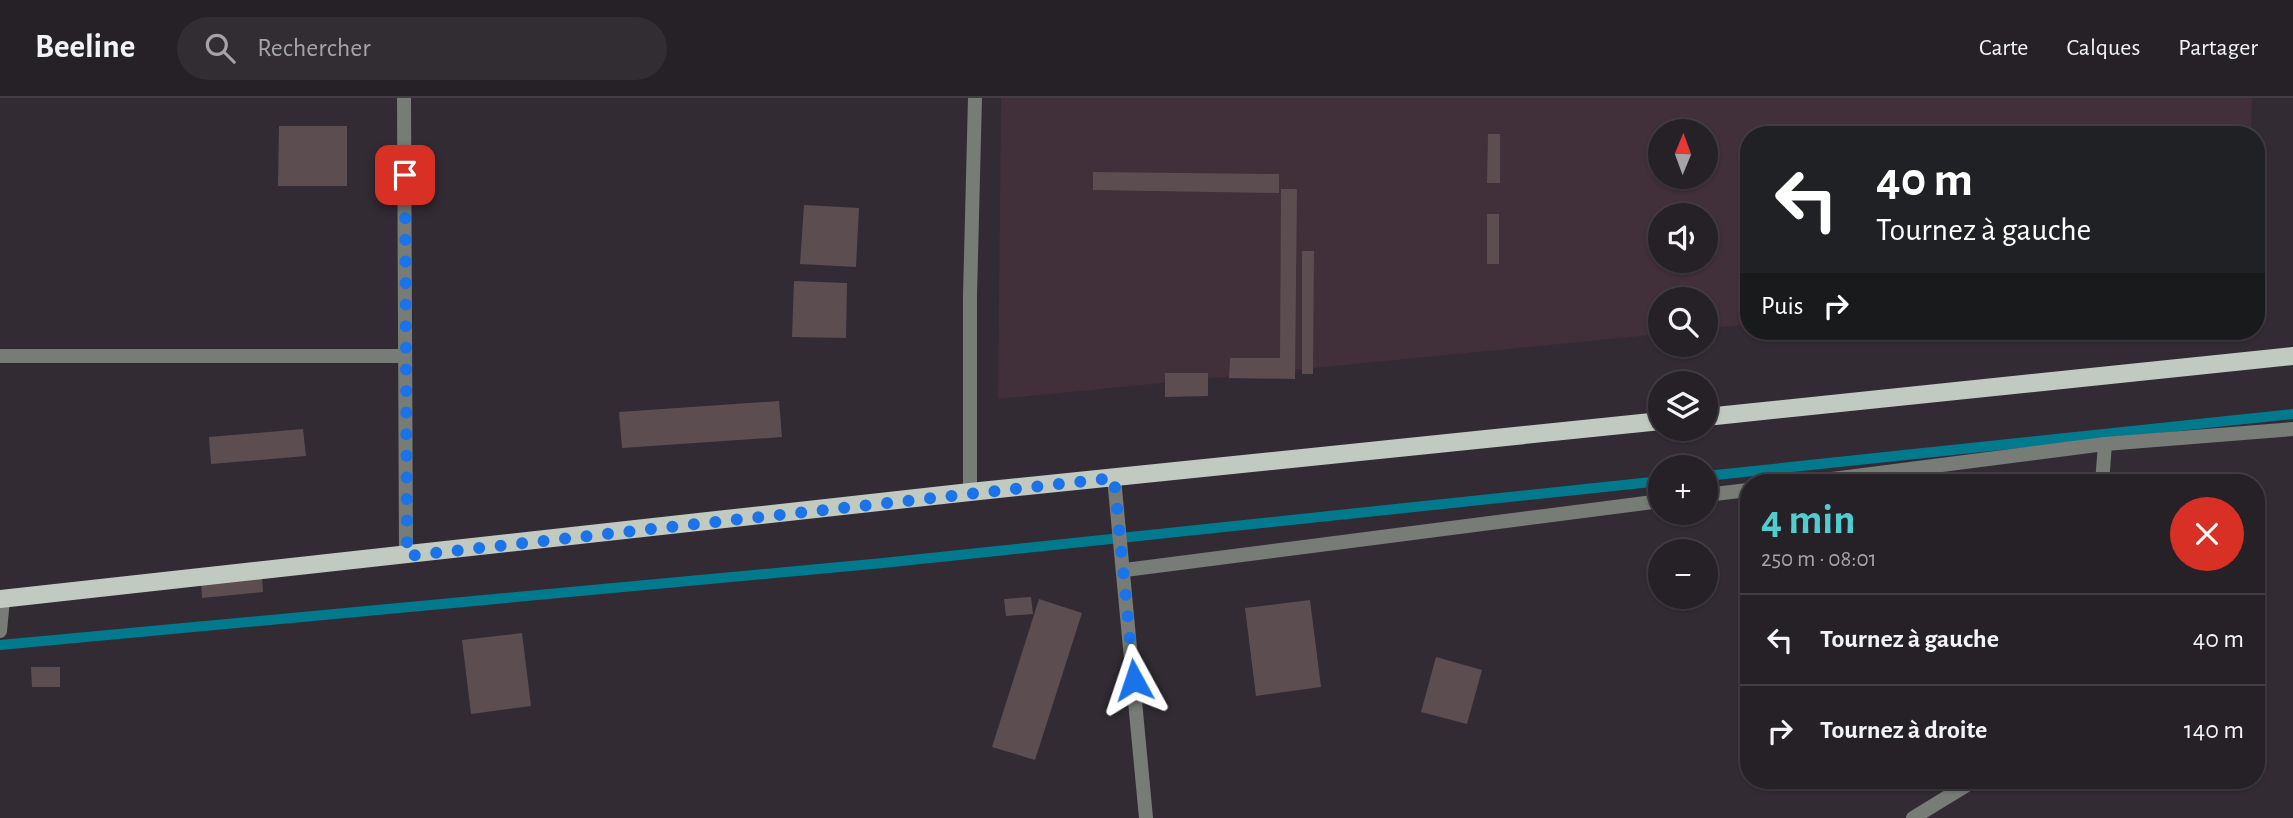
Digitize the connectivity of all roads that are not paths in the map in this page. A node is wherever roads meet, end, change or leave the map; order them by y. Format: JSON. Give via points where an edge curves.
{"nodes":[{"id":1,"x":404,"y":98,"type":"edge"},
{"id":2,"x":975,"y":98,"type":"edge"},
{"id":3,"x":0,"y":356,"type":"edge"},
{"id":4,"x":405,"y":356,"type":"junction"},
{"id":5,"x":2293,"y":356,"type":"edge"},
{"id":6,"x":1718,"y":415,"type":"edge"},
{"id":7,"x":1648,"y":422,"type":"edge"},
{"id":8,"x":2293,"y":429,"type":"edge"},
{"id":9,"x":2105,"y":444,"type":"junction"},
{"id":10,"x":1871,"y":474,"type":"edge"},
{"id":11,"x":2103,"y":474,"type":"edge"},
{"id":12,"x":1114,"y":478,"type":"junction"},
{"id":13,"x":1740,"y":491,"type":"edge"},
{"id":14,"x":970,"y":492,"type":"junction"},
{"id":15,"x":1718,"y":494,"type":"edge"},
{"id":16,"x":1648,"y":503,"type":"edge"},
{"id":17,"x":407,"y":556,"type":"junction"},
{"id":18,"x":1125,"y":570,"type":"junction"},
{"id":19,"x":2,"y":599,"type":"edge"},
{"id":20,"x":0,"y":631,"type":"edge"},
{"id":21,"x":1960,"y":789,"type":"edge"},
{"id":22,"x":1146,"y":818,"type":"edge"},
{"id":23,"x":1913,"y":818,"type":"edge"}],
"edges":[{"from":1,"to":4,"type":"street"},
{"from":2,"to":14,"type":"street"},
{"from":3,"to":4,"type":"street"},
{"from":4,"to":17,"type":"street"},
{"from":5,"to":6,"type":"main road"},
{"from":7,"to":12,"type":"main road"},
{"from":8,"to":9,"type":"street"},
{"from":9,"to":10,"type":"street"},
{"from":9,"to":11,"type":"street"},
{"from":12,"to":14,"type":"main road"},
{"from":12,"to":18,"type":"street"},
{"from":13,"to":15,"type":"street"},
{"from":14,"to":17,"type":"main road"},
{"from":16,"to":18,"type":"street"},
{"from":17,"to":19,"type":"main road"},
{"from":18,"to":22,"type":"street"},
{"from":19,"to":20,"type":"street"},
{"from":21,"to":23,"type":"street"}]}
